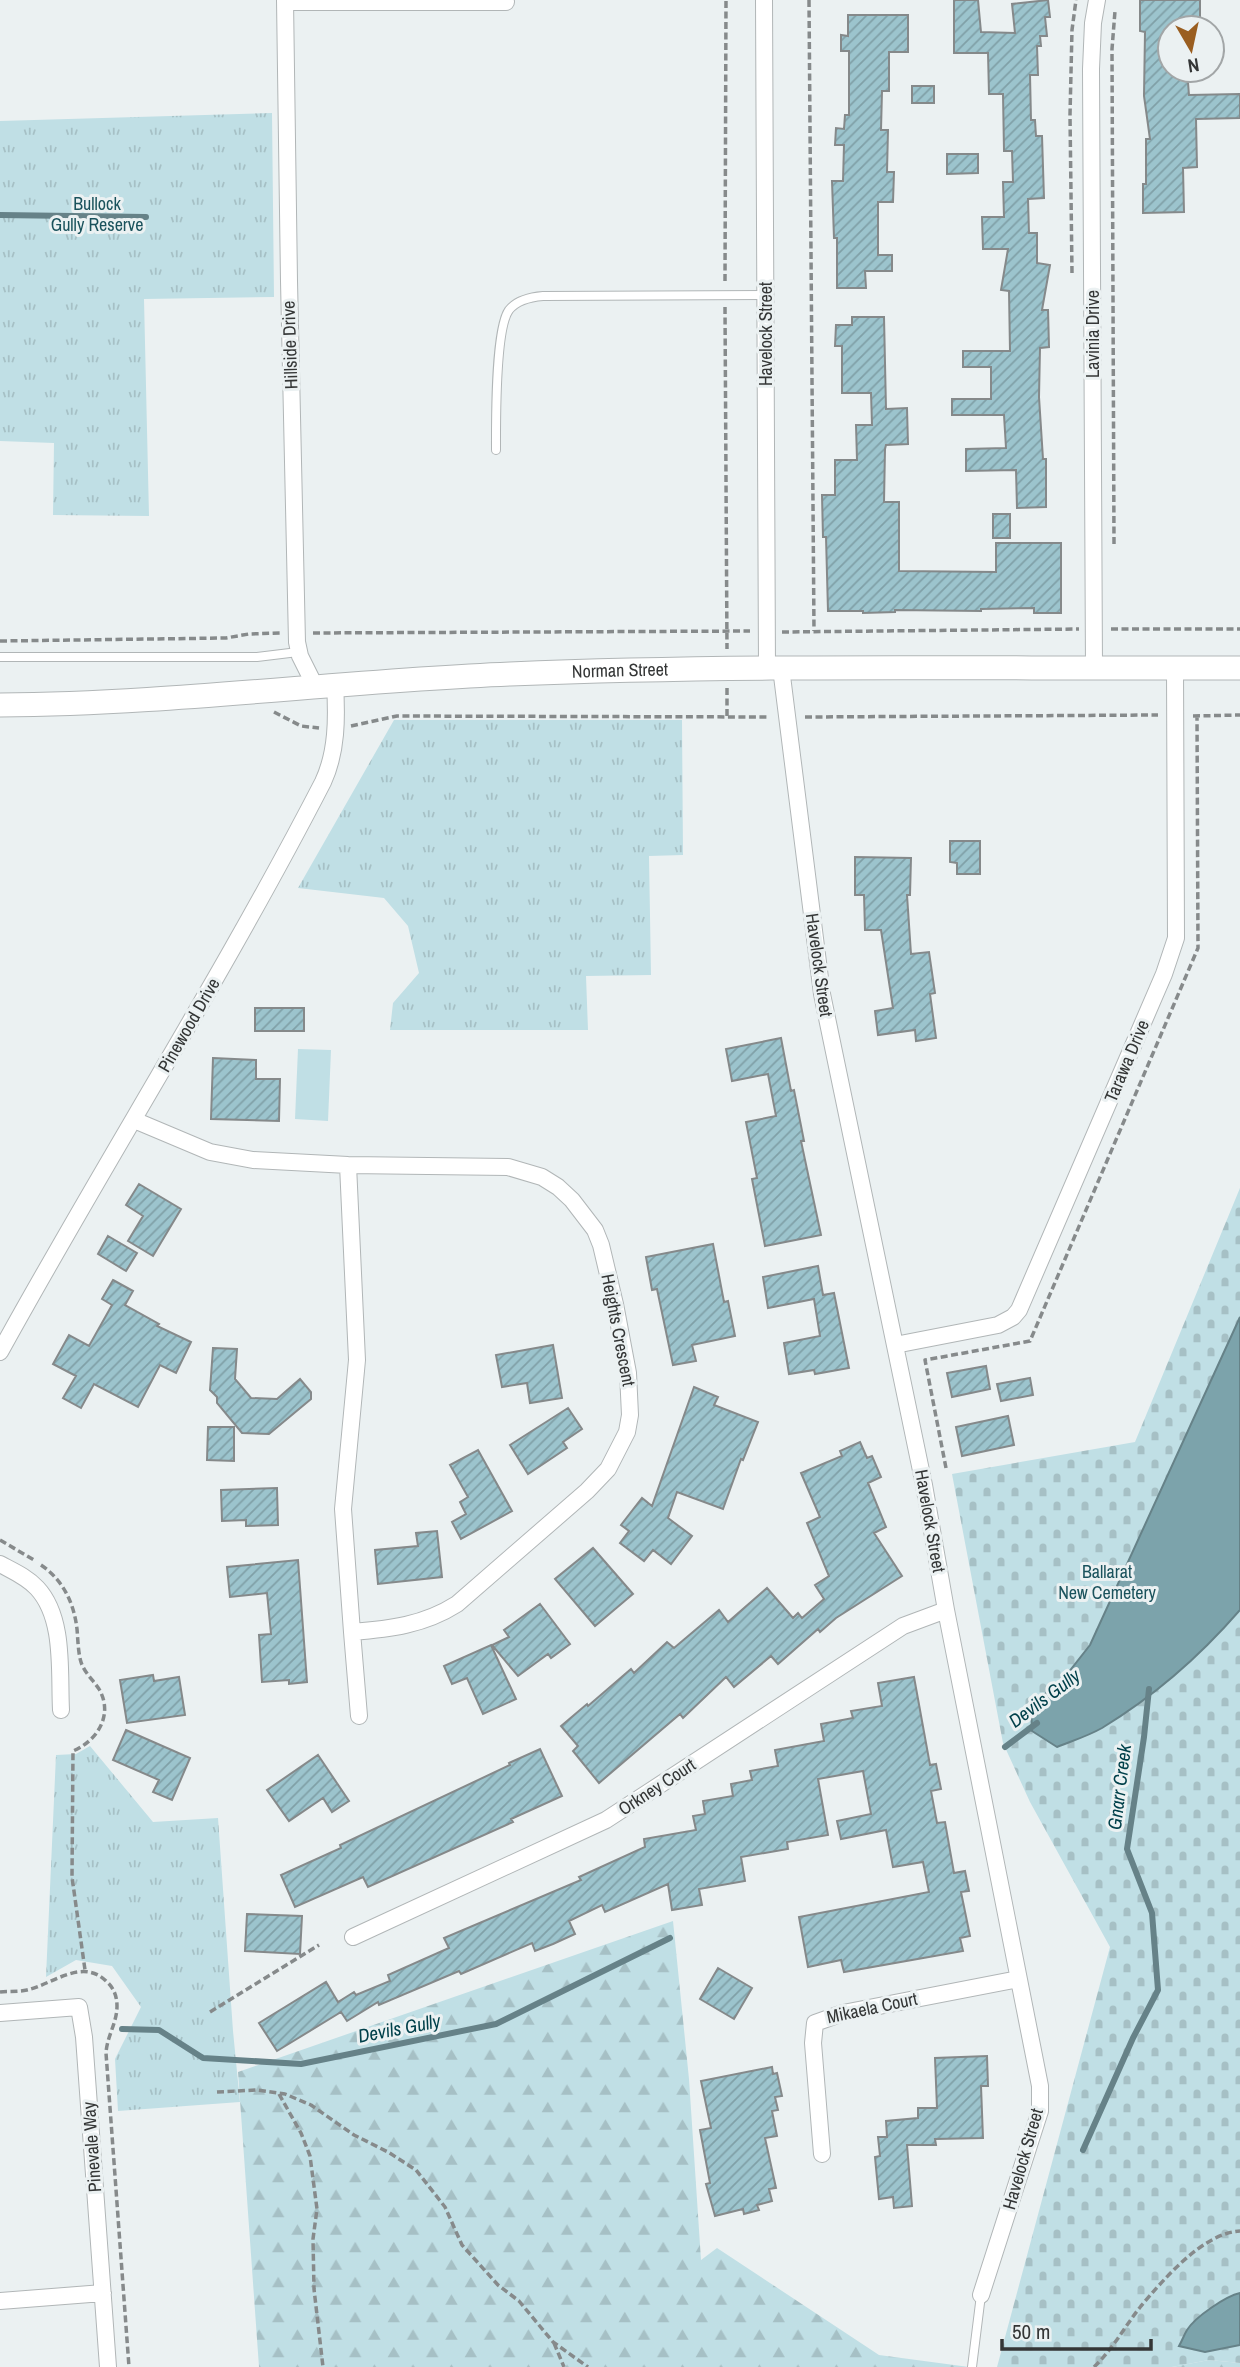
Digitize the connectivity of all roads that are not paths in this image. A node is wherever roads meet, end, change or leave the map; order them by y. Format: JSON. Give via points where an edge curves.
{"nodes":[{"id":1,"x":764,"y":0,"type":"edge"},
{"id":2,"x":1097,"y":0,"type":"edge"},
{"id":3,"x":285,"y":1,"type":"edge"},
{"id":4,"x":506,"y":2,"type":"edge"},
{"id":5,"x":765,"y":295,"type":"junction"},
{"id":6,"x":496,"y":450,"type":"dead end"},
{"id":7,"x":298,"y":652,"type":"junction"},
{"id":8,"x":0,"y":657,"type":"edge"},
{"id":9,"x":774,"y":668,"type":"junction"},
{"id":10,"x":1094,"y":668,"type":"junction"},
{"id":11,"x":1175,"y":668,"type":"junction"},
{"id":12,"x":1240,"y":668,"type":"edge"},
{"id":13,"x":325,"y":685,"type":"junction"},
{"id":14,"x":0,"y":705,"type":"edge"},
{"id":15,"x":134,"y":1120,"type":"junction"},
{"id":16,"x":348,"y":1165,"type":"junction"},
{"id":17,"x":2,"y":1343,"type":"edge"},
{"id":18,"x":895,"y":1345,"type":"junction"},
{"id":19,"x":0,"y":1564,"type":"edge"},
{"id":20,"x":946,"y":1610,"type":"junction"},
{"id":21,"x":352,"y":1632,"type":"junction"},
{"id":22,"x":61,"y":1710,"type":"dead end"},
{"id":23,"x":359,"y":1716,"type":"dead end"},
{"id":24,"x":353,"y":1937,"type":"dead end"},
{"id":25,"x":1018,"y":1979,"type":"junction"},
{"id":26,"x":0,"y":2012,"type":"edge"},
{"id":27,"x":822,"y":2154,"type":"dead end"},
{"id":28,"x":103,"y":2293,"type":"junction"},
{"id":29,"x":981,"y":2295,"type":"joint"},
{"id":30,"x":0,"y":2301,"type":"edge"},
{"id":31,"x":108,"y":2367,"type":"edge"},
{"id":32,"x":972,"y":2367,"type":"edge"}],
"edges":[{"from":1,"to":5,"type":"street","name":"Havelock Street"},
{"from":2,"to":10,"type":"street","name":"Lavinia Drive","via":[[1091,69]]},
{"from":3,"to":4,"type":"street"},
{"from":3,"to":7,"type":"street","name":"Hillside Drive"},
{"from":5,"to":6,"type":"lane","via":[[537,297],[515,304],[504,319],[501,337]]},
{"from":5,"to":9,"type":"street","name":"Havelock Street","via":[[767,632]]},
{"from":7,"to":8,"type":"lane","via":[[257,657]]},
{"from":7,"to":13,"type":"street","name":"Hillside Drive"},
{"from":9,"to":10,"type":"street","name":"Norman Street"},
{"from":9,"to":13,"type":"street","name":"Norman Street","via":[[587,671]]},
{"from":9,"to":18,"type":"street","name":"Havelock Street","via":[[785,717],[822,994]]},
{"from":10,"to":11,"type":"street","name":"Norman Street"},
{"from":11,"to":12,"type":"street","name":"Norman Street"},
{"from":11,"to":18,"type":"street","name":"Tarawa Drive","via":[[1177,920],[1173,952],[1019,1310],[1006,1322]]},
{"from":13,"to":14,"type":"street","name":"Norman Street","via":[[117,702]]},
{"from":13,"to":15,"type":"street","name":"Pinewood Drive","via":[[335,727],[323,782]]},
{"from":15,"to":16,"type":"street","name":"Heights Crescent","via":[[230,1157]]},
{"from":15,"to":17,"type":"street","name":"Pinewood Drive"},
{"from":16,"to":21,"type":"street","via":[[357,1360],[342,1509]]},
{"from":16,"to":21,"type":"street","name":"Heights Crescent","via":[[508,1167],[558,1187],[586,1216],[601,1245],[631,1392],[626,1432],[608,1469],[479,1587],[425,1620]]},
{"from":18,"to":20,"type":"street","name":"Havelock Street"},
{"from":19,"to":22,"type":"street","via":[[37,1587],[52,1613]]},
{"from":20,"to":24,"type":"street","name":"Orkney Court","via":[[903,1626],[606,1820]]},
{"from":20,"to":25,"type":"street","name":"Havelock Street"},
{"from":21,"to":23,"type":"street"},
{"from":25,"to":27,"type":"street","name":"Mikaela Court","via":[[815,2022]]},
{"from":25,"to":29,"type":"street","name":"Havelock Street","via":[[1040,2086],[1040,2111]]},
{"from":26,"to":28,"type":"street","name":"Pinevale Way","via":[[79,2007]]},
{"from":28,"to":30,"type":"street"},
{"from":28,"to":31,"type":"street","name":"Pinevale Way"},
{"from":29,"to":32,"type":"lane","name":"Havelock Street"}]}
